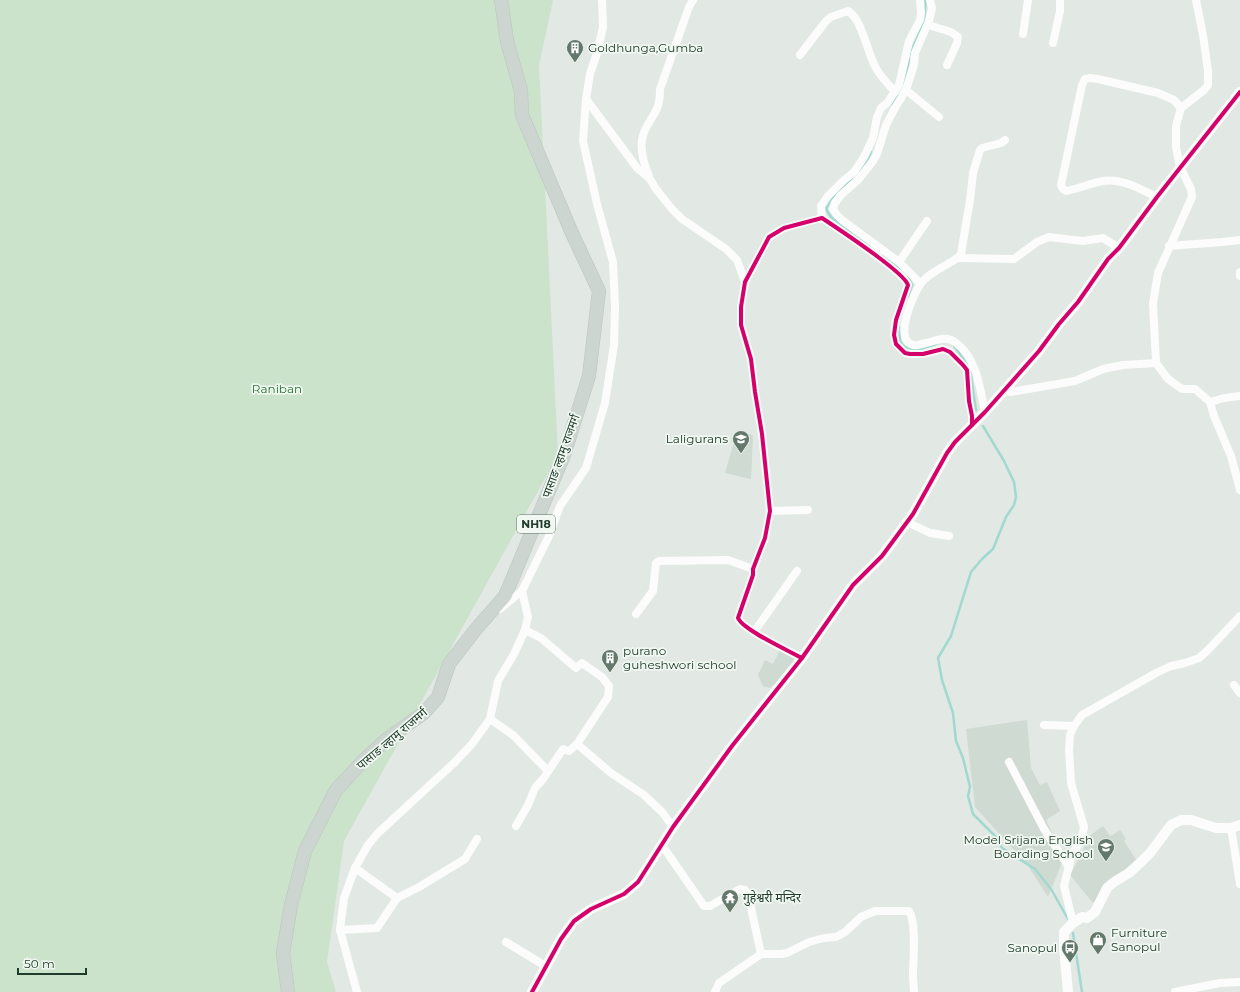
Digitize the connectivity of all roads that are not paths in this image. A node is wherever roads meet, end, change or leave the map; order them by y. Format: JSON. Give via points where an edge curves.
{"nodes":[{"id":1,"x":501,"y":0,"type":"edge"},
{"id":2,"x":602,"y":0,"type":"edge"},
{"id":3,"x":693,"y":0,"type":"edge"},
{"id":4,"x":920,"y":0,"type":"edge"},
{"id":5,"x":930,"y":0,"type":"edge"},
{"id":6,"x":1028,"y":0,"type":"edge"},
{"id":7,"x":1060,"y":0,"type":"edge"},
{"id":8,"x":1196,"y":0,"type":"edge"},
{"id":9,"x":925,"y":21,"type":"junction"},
{"id":10,"x":1023,"y":34,"type":"dead end"},
{"id":11,"x":1053,"y":43,"type":"dead end"},
{"id":12,"x":800,"y":55,"type":"dead end"},
{"id":13,"x":947,"y":65,"type":"dead end"},
{"id":14,"x":906,"y":90,"type":"junction"},
{"id":15,"x":895,"y":92,"type":"junction"},
{"id":16,"x":1240,"y":92,"type":"edge"},
{"id":17,"x":586,"y":98,"type":"junction"},
{"id":18,"x":1181,"y":108,"type":"junction"},
{"id":19,"x":939,"y":117,"type":"dead end"},
{"id":20,"x":1005,"y":140,"type":"dead end"},
{"id":21,"x":1180,"y":167,"type":"junction"},
{"id":22,"x":650,"y":179,"type":"junction"},
{"id":23,"x":1157,"y":197,"type":"junction"},
{"id":24,"x":822,"y":218,"type":"junction"},
{"id":25,"x":927,"y":221,"type":"dead end"},
{"id":26,"x":1240,"y":240,"type":"edge"},
{"id":27,"x":1169,"y":246,"type":"junction"},
{"id":28,"x":1119,"y":248,"type":"junction"},
{"id":29,"x":958,"y":258,"type":"junction"},
{"id":30,"x":899,"y":262,"type":"junction"},
{"id":31,"x":1240,"y":272,"type":"edge"},
{"id":32,"x":1240,"y":276,"type":"edge"},
{"id":33,"x":745,"y":282,"type":"junction"},
{"id":34,"x":920,"y":283,"type":"junction"},
{"id":35,"x":1156,"y":363,"type":"junction"},
{"id":36,"x":1005,"y":390,"type":"junction"},
{"id":37,"x":1240,"y":396,"type":"edge"},
{"id":38,"x":1210,"y":402,"type":"junction"},
{"id":39,"x":985,"y":412,"type":"junction"},
{"id":40,"x":972,"y":425,"type":"junction"},
{"id":41,"x":1240,"y":490,"type":"edge"},
{"id":42,"x":808,"y":510,"type":"dead end"},
{"id":43,"x":770,"y":511,"type":"junction"},
{"id":44,"x":907,"y":522,"type":"junction"},
{"id":45,"x":949,"y":536,"type":"dead end"},
{"id":46,"x":753,"y":569,"type":"junction"},
{"id":47,"x":797,"y":571,"type":"dead end"},
{"id":48,"x":522,"y":591,"type":"junction"},
{"id":49,"x":636,"y":614,"type":"dead end"},
{"id":50,"x":1240,"y":616,"type":"edge"},
{"id":51,"x":476,"y":629,"type":"junction"},
{"id":52,"x":525,"y":630,"type":"junction"},
{"id":53,"x":754,"y":632,"type":"junction"},
{"id":54,"x":802,"y":658,"type":"junction"},
{"id":55,"x":1234,"y":686,"type":"dead end"},
{"id":56,"x":1240,"y":693,"type":"edge"},
{"id":57,"x":490,"y":719,"type":"junction"},
{"id":58,"x":1044,"y":725,"type":"dead end"},
{"id":59,"x":1074,"y":726,"type":"junction"},
{"id":60,"x":577,"y":744,"type":"junction"},
{"id":61,"x":1008,"y":762,"type":"dead end"},
{"id":62,"x":548,"y":771,"type":"junction"},
{"id":63,"x":516,"y":826,"type":"dead end"},
{"id":64,"x":673,"y":827,"type":"junction"},
{"id":65,"x":1236,"y":827,"type":"edge"},
{"id":66,"x":477,"y":838,"type":"dead end"},
{"id":67,"x":662,"y":845,"type":"junction"},
{"id":68,"x":1069,"y":867,"type":"junction"},
{"id":69,"x":355,"y":868,"type":"junction"},
{"id":70,"x":1240,"y":884,"type":"edge"},
{"id":71,"x":397,"y":898,"type":"junction"},
{"id":72,"x":1073,"y":923,"type":"junction"},
{"id":73,"x":340,"y":930,"type":"junction"},
{"id":74,"x":506,"y":942,"type":"dead end"},
{"id":75,"x":761,"y":954,"type":"junction"},
{"id":76,"x":547,"y":967,"type":"junction"},
{"id":77,"x":1240,"y":982,"type":"edge"},
{"id":78,"x":288,"y":992,"type":"edge"},
{"id":79,"x":357,"y":992,"type":"edge"},
{"id":80,"x":532,"y":992,"type":"edge"},
{"id":81,"x":715,"y":992,"type":"edge"},
{"id":82,"x":914,"y":992,"type":"edge"},
{"id":83,"x":1068,"y":992,"type":"edge"},
{"id":84,"x":1176,"y":992,"type":"edge"}],
"edges":[{"from":1,"to":51,"type":"main road","name":"पासाङ ल्हामु राजमर्ग","number":"NH18","via":[[507,41],[521,91],[522,115],[599,291],[589,376],[564,455],[505,596]]},
{"from":2,"to":17,"type":"street","via":[[603,27]]},
{"from":3,"to":22,"type":"street","via":[[660,89],[657,110],[644,131],[644,164]]},
{"from":4,"to":9,"type":"street","via":[[921,13]]},
{"from":5,"to":9,"type":"street","via":[[932,8]]},
{"from":6,"to":10,"type":"street"},
{"from":7,"to":11,"type":"street"},
{"from":8,"to":18,"type":"street","via":[[1203,35],[1208,85]]},
{"from":9,"to":13,"type":"street","via":[[958,37]]},
{"from":9,"to":14,"type":"street"},
{"from":9,"to":15,"type":"street","via":[[909,42]]},
{"from":12,"to":15,"type":"street","via":[[826,20],[851,12],[858,21],[876,69]]},
{"from":14,"to":19,"type":"street"},
{"from":14,"to":30,"type":"street","via":[[886,124],[873,161],[858,180],[841,195],[833,209],[842,220]]},
{"from":15,"to":24,"type":"street","via":[[881,108],[873,138],[864,157],[854,172],[821,206]]},
{"from":16,"to":21,"type":"street"},
{"from":17,"to":22,"type":"street","via":[[637,168]]},
{"from":17,"to":48,"type":"street","via":[[583,141],[613,262],[614,345],[605,403],[586,468],[560,506],[548,538]]},
{"from":18,"to":21,"type":"street","via":[[1176,126],[1176,147]]},
{"from":18,"to":23,"type":"street","via":[[1174,100],[1150,92],[1090,78],[1085,79],[1082,85],[1061,185],[1063,189],[1077,190],[1108,180],[1121,182]]},
{"from":20,"to":29,"type":"street","via":[[980,150],[973,173],[961,254]]},
{"from":21,"to":23,"type":"street"},
{"from":21,"to":27,"type":"street","via":[[1191,189],[1192,197]]},
{"from":22,"to":33,"type":"street","via":[[662,198],[682,219],[726,248],[737,260]]},
{"from":23,"to":28,"type":"street"},
{"from":24,"to":33,"type":"street","via":[[784,228],[769,237]]},
{"from":24,"to":40,"type":"street","via":[[892,268],[907,282],[896,320],[896,344],[905,353],[923,354],[943,349],[957,358],[967,370]]},
{"from":25,"to":30,"type":"street"},
{"from":26,"to":27,"type":"street"},
{"from":27,"to":35,"type":"street","via":[[1158,274],[1153,303]]},
{"from":28,"to":29,"type":"street","via":[[1103,238],[1083,241],[1049,237],[1037,242],[1014,259]]},
{"from":28,"to":36,"type":"street","via":[[1039,351]]},
{"from":29,"to":34,"type":"street"},
{"from":30,"to":34,"type":"street"},
{"from":31,"to":32,"type":"street"},
{"from":33,"to":43,"type":"street","via":[[741,325],[751,359]]},
{"from":34,"to":39,"type":"street","via":[[908,313],[903,330],[904,337],[915,346],[943,338],[950,339],[962,348],[973,363]]},
{"from":35,"to":36,"type":"street","via":[[1123,365],[1103,369],[1075,381],[1011,392]]},
{"from":35,"to":38,"type":"street","via":[[1168,379],[1182,388],[1194,389]]},
{"from":36,"to":39,"type":"street"},
{"from":37,"to":38,"type":"street"},
{"from":38,"to":41,"type":"street","via":[[1231,456]]},
{"from":39,"to":40,"type":"street"},
{"from":40,"to":44,"type":"street","via":[[947,453]]},
{"from":42,"to":43,"type":"street"},
{"from":43,"to":46,"type":"street","via":[[765,538]]},
{"from":44,"to":45,"type":"street","via":[[930,533]]},
{"from":44,"to":54,"type":"street","via":[[882,556],[853,585]]},
{"from":46,"to":49,"type":"street","via":[[728,560],[659,560],[656,563],[653,591]]},
{"from":46,"to":53,"type":"street","via":[[738,618],[739,622]]},
{"from":47,"to":53,"type":"street"},
{"from":48,"to":51,"type":"street"},
{"from":48,"to":52,"type":"street","via":[[528,617]]},
{"from":50,"to":59,"type":"street","via":[[1199,658],[1156,673],[1082,715]]},
{"from":51,"to":78,"type":"main road","name":"पासाङ ल्हामु राजमर्ग","number":"NH18","via":[[448,664],[438,697],[425,712],[386,740],[364,760],[336,790],[308,844],[291,905],[283,952]]},
{"from":52,"to":57,"type":"street","via":[[498,680]]},
{"from":52,"to":60,"type":"street","via":[[541,638],[576,668],[582,663],[602,677],[609,686],[608,698]]},
{"from":53,"to":54,"type":"street"},
{"from":54,"to":64,"type":"street","via":[[732,746]]},
{"from":55,"to":56,"type":"street"},
{"from":57,"to":62,"type":"street","via":[[513,735]]},
{"from":57,"to":69,"type":"street","via":[[455,762],[378,833]]},
{"from":58,"to":59,"type":"street"},
{"from":59,"to":68,"type":"street","via":[[1070,735],[1069,750],[1071,783],[1084,828]]},
{"from":60,"to":62,"type":"street","via":[[570,751],[562,749]]},
{"from":60,"to":64,"type":"street","via":[[611,773],[644,795]]},
{"from":61,"to":68,"type":"street","via":[[1044,829]]},
{"from":62,"to":63,"type":"street","via":[[535,788]]},
{"from":64,"to":67,"type":"street"},
{"from":65,"to":70,"type":"street"},
{"from":65,"to":72,"type":"street","via":[[1216,828],[1191,820],[1181,820],[1171,825],[1141,862],[1107,888],[1095,912]]},
{"from":66,"to":71,"type":"street","via":[[465,859]]},
{"from":67,"to":75,"type":"street","via":[[703,905],[710,906],[738,889],[748,892]]},
{"from":67,"to":76,"type":"street","via":[[638,882],[624,894],[591,909],[574,921],[561,939]]},
{"from":68,"to":72,"type":"street","via":[[1064,886]]},
{"from":69,"to":71,"type":"street"},
{"from":69,"to":73,"type":"street","via":[[344,898]]},
{"from":71,"to":73,"type":"street","via":[[378,928]]},
{"from":72,"to":83,"type":"street","via":[[1064,934]]},
{"from":73,"to":79,"type":"street"},
{"from":74,"to":76,"type":"street"},
{"from":75,"to":81,"type":"street","via":[[719,983]]},
{"from":75,"to":82,"type":"street","via":[[787,953],[809,942],[836,937],[861,916],[875,911],[909,911],[914,934]]},
{"from":76,"to":80,"type":"street"},
{"from":77,"to":84,"type":"street","via":[[1220,983]]}]}
